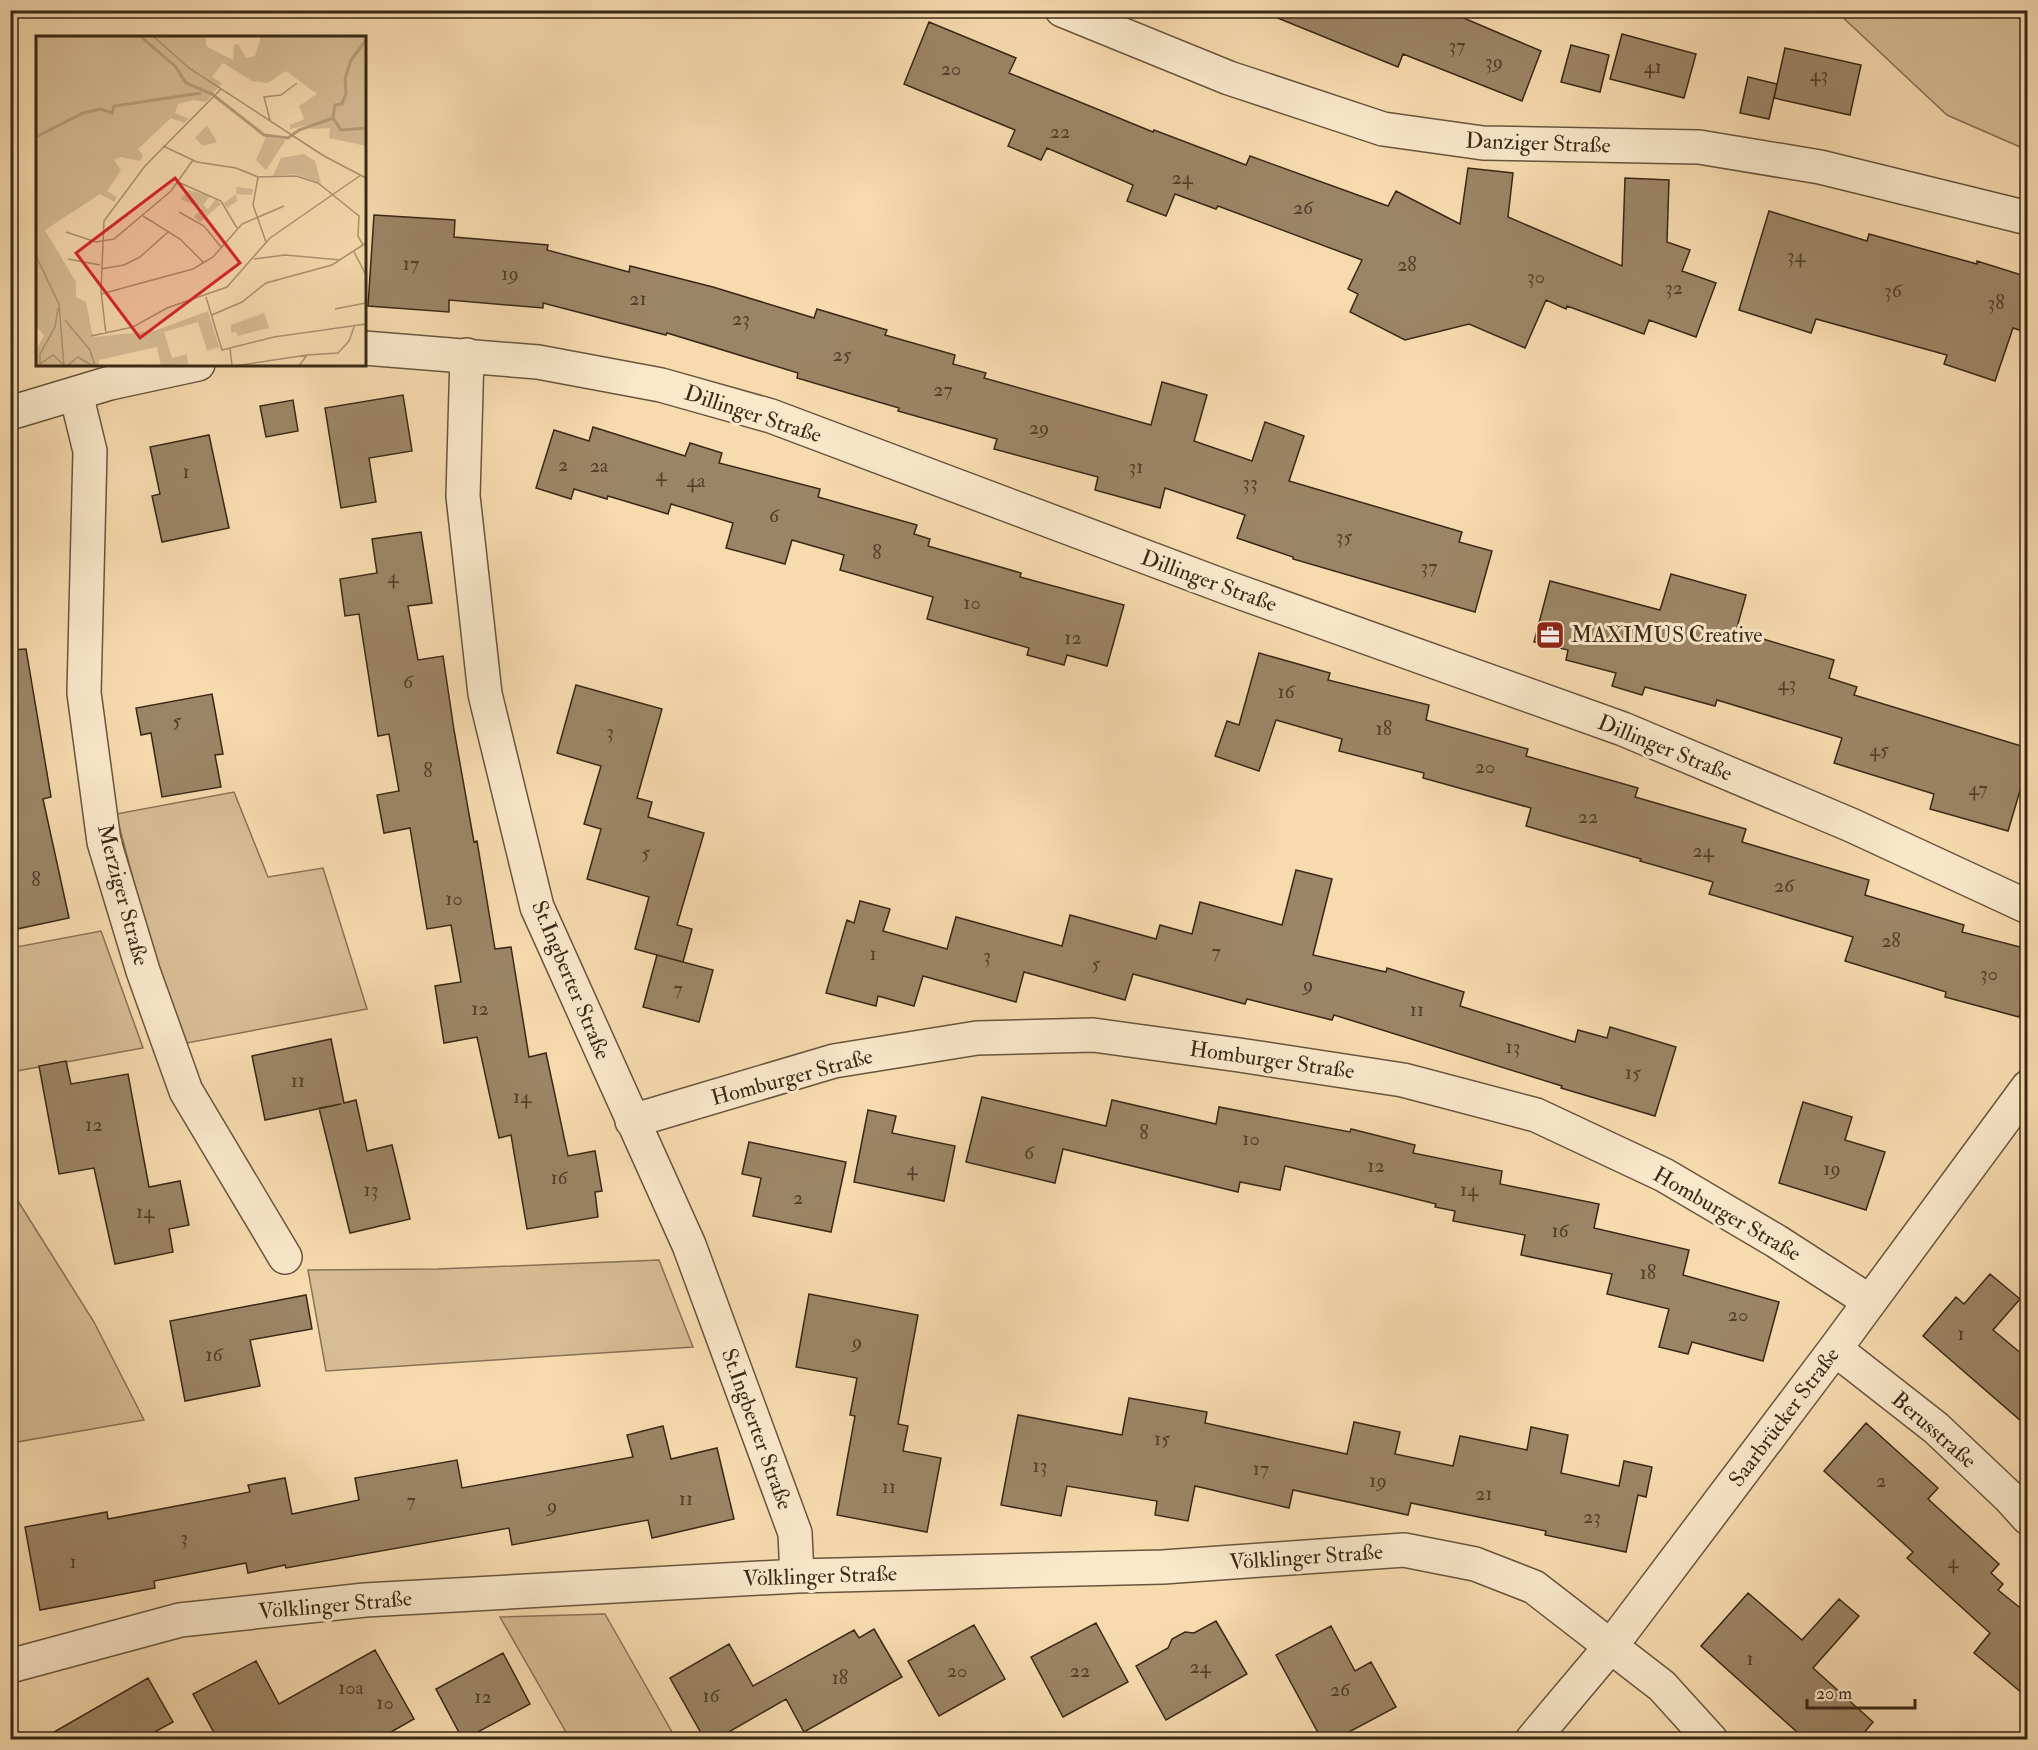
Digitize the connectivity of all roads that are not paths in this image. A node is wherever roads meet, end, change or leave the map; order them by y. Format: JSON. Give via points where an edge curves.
{"nodes":[{"id":1,"x":1062,"y":10,"type":"edge"},
{"id":2,"x":2028,"y":218,"type":"edge"},
{"id":3,"x":366,"y":348,"type":"edge"},
{"id":4,"x":467,"y":355,"type":"junction"},
{"id":5,"x":189,"y":366,"type":"edge"},
{"id":6,"x":76,"y":394,"type":"junction"},
{"id":7,"x":10,"y":413,"type":"edge"},
{"id":8,"x":2028,"y":907,"type":"edge"},
{"id":9,"x":2028,"y":1087,"type":"edge"},
{"id":10,"x":632,"y":1120,"type":"junction"},
{"id":11,"x":285,"y":1257,"type":"dead end"},
{"id":12,"x":1869,"y":1301,"type":"junction"},
{"id":13,"x":1835,"y":1349,"type":"junction"},
{"id":14,"x":2028,"y":1518,"type":"edge"},
{"id":15,"x":797,"y":1576,"type":"junction"},
{"id":16,"x":1611,"y":1646,"type":"junction"},
{"id":17,"x":10,"y":1666,"type":"edge"},
{"id":18,"x":1532,"y":1740,"type":"edge"},
{"id":19,"x":1711,"y":1740,"type":"edge"}],
"edges":[{"from":1,"to":2,"type":"street","name":"Danziger Straße","via":[[1228,78],[1383,129],[1483,144],[1698,147],[1820,167]]},
{"from":3,"to":4,"type":"street","name":"Dillinger Straße"},
{"from":4,"to":8,"type":"street","name":"Dillinger Straße","via":[[538,362],[661,385],[771,416],[1231,589],[1623,729],[1851,825]]},
{"from":4,"to":10,"type":"street","name":"St.Ingberter Straße","via":[[463,496],[485,694],[537,907]]},
{"from":5,"to":6,"type":"street"},
{"from":6,"to":7,"type":"street"},
{"from":6,"to":11,"type":"street","name":"Merziger Straße","via":[[90,451],[84,693],[104,843],[143,971],[186,1091]]},
{"from":9,"to":12,"type":"street","name":"Saarbrücker Straße"},
{"from":10,"to":12,"type":"street","name":"Homburger Straße","via":[[834,1061],[977,1038],[1093,1035],[1239,1055],[1403,1080],[1536,1115],[1664,1175]]},
{"from":10,"to":15,"type":"street","name":"St.Ingberter Straße","via":[[689,1245],[795,1533]]},
{"from":12,"to":13,"type":"street","name":"Saarbrücker Straße"},
{"from":13,"to":14,"type":"street","name":"Berusstraße","via":[[1936,1428]]},
{"from":13,"to":16,"type":"street","name":"Saarbrücker Straße"},
{"from":15,"to":16,"type":"street","name":"Völklinger Straße","via":[[1163,1567],[1404,1550],[1475,1564],[1534,1587]]},
{"from":15,"to":17,"type":"street","name":"Völklinger Straße","via":[[365,1600],[180,1620]]},
{"from":16,"to":18,"type":"street","name":"Saarbrücker Straße"},
{"from":16,"to":19,"type":"street","name":"Völklinger Straße","via":[[1662,1686]]}]}
